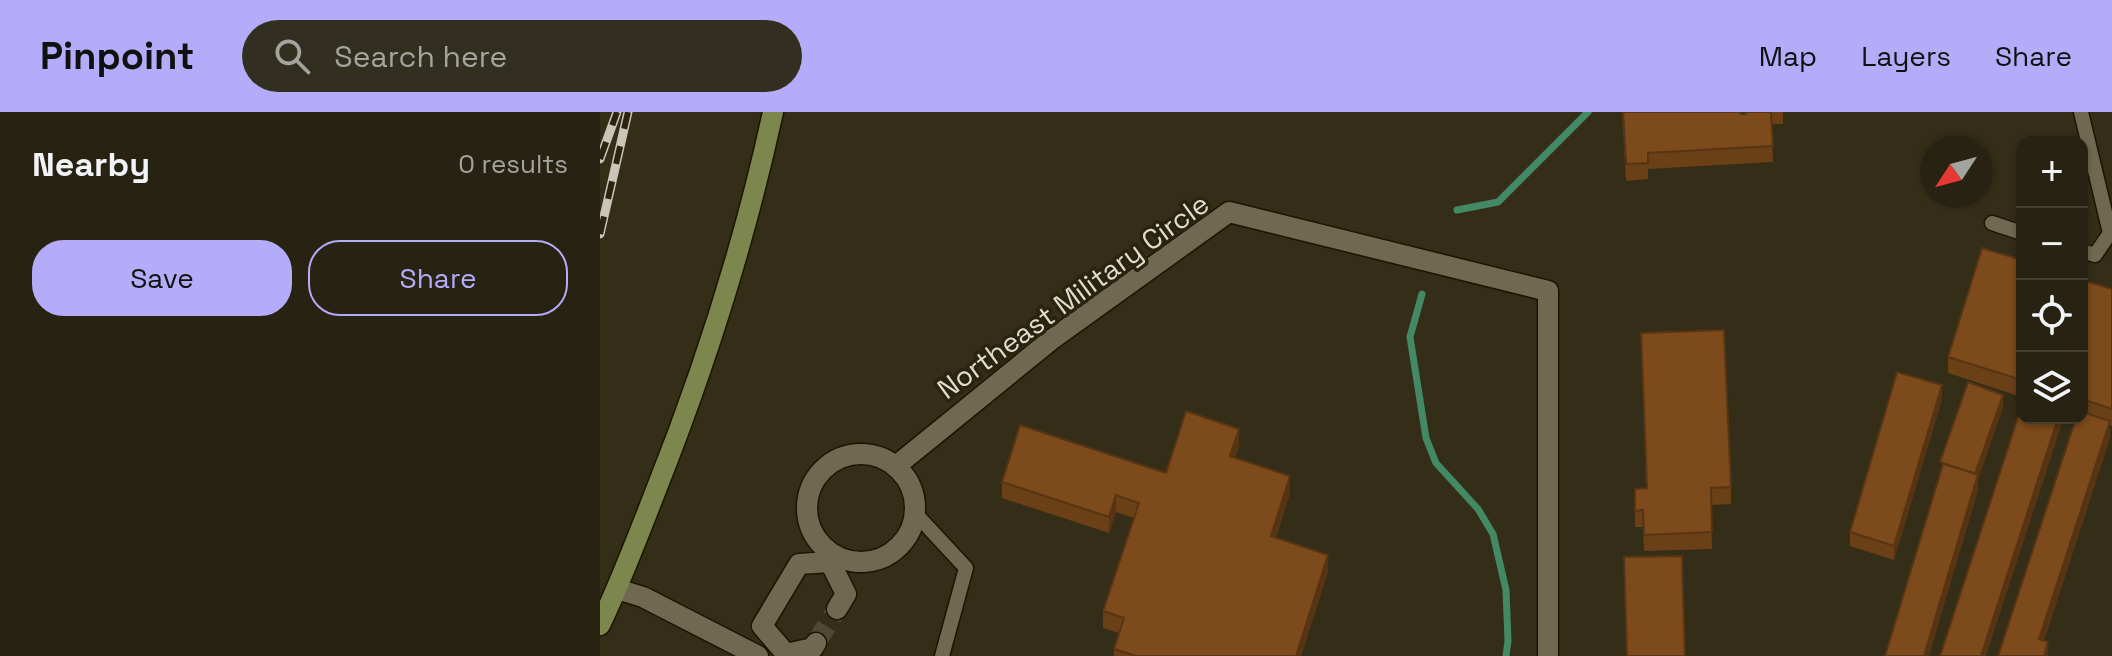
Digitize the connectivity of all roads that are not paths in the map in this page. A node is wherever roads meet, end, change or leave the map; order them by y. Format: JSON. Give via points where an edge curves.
{"nodes":[{"id":1,"x":773,"y":112,"type":"edge"},
{"id":2,"x":2081,"y":112,"type":"edge"},
{"id":3,"x":1992,"y":223,"type":"dead end"},
{"id":4,"x":2016,"y":231,"type":"edge"},
{"id":5,"x":2111,"y":233,"type":"edge"},
{"id":6,"x":2088,"y":253,"type":"edge"},
{"id":7,"x":896,"y":466,"type":"junction"},
{"id":8,"x":915,"y":513,"type":"junction"},
{"id":9,"x":832,"y":558,"type":"junction"},
{"id":10,"x":617,"y":589,"type":"junction"},
{"id":11,"x":837,"y":609,"type":"tunnel mouth"},
{"id":12,"x":600,"y":625,"type":"edge"},
{"id":13,"x":816,"y":643,"type":"tunnel mouth"},
{"id":14,"x":785,"y":655,"type":"edge"},
{"id":15,"x":758,"y":656,"type":"edge"},
{"id":16,"x":942,"y":656,"type":"edge"},
{"id":17,"x":1548,"y":656,"type":"edge"}],
"edges":[{"from":1,"to":10,"type":"street","via":[[758,184],[715,330]]},
{"from":2,"to":5,"type":"lane"},
{"from":3,"to":4,"type":"lane"},
{"from":5,"to":6,"type":"lane","via":[[2095,255]]},
{"from":7,"to":8,"type":"street","via":[[914,495]]},
{"from":7,"to":9,"type":"street","via":[[880,456],[844,455],[815,477],[806,513],[811,531]]},
{"from":7,"to":17,"type":"street","name":"Northeast Military Circle","via":[[1051,340],[1229,212],[1548,291]]},
{"from":8,"to":9,"type":"street","via":[[911,530],[887,556],[870,562]]},
{"from":8,"to":16,"type":"lane","via":[[966,568]]},
{"from":9,"to":11,"type":"street","via":[[846,594]]},
{"from":9,"to":14,"type":"street","via":[[799,564],[762,626]]},
{"from":10,"to":12,"type":"street"},
{"from":10,"to":15,"type":"street"},
{"from":13,"to":14,"type":"street"}]}
